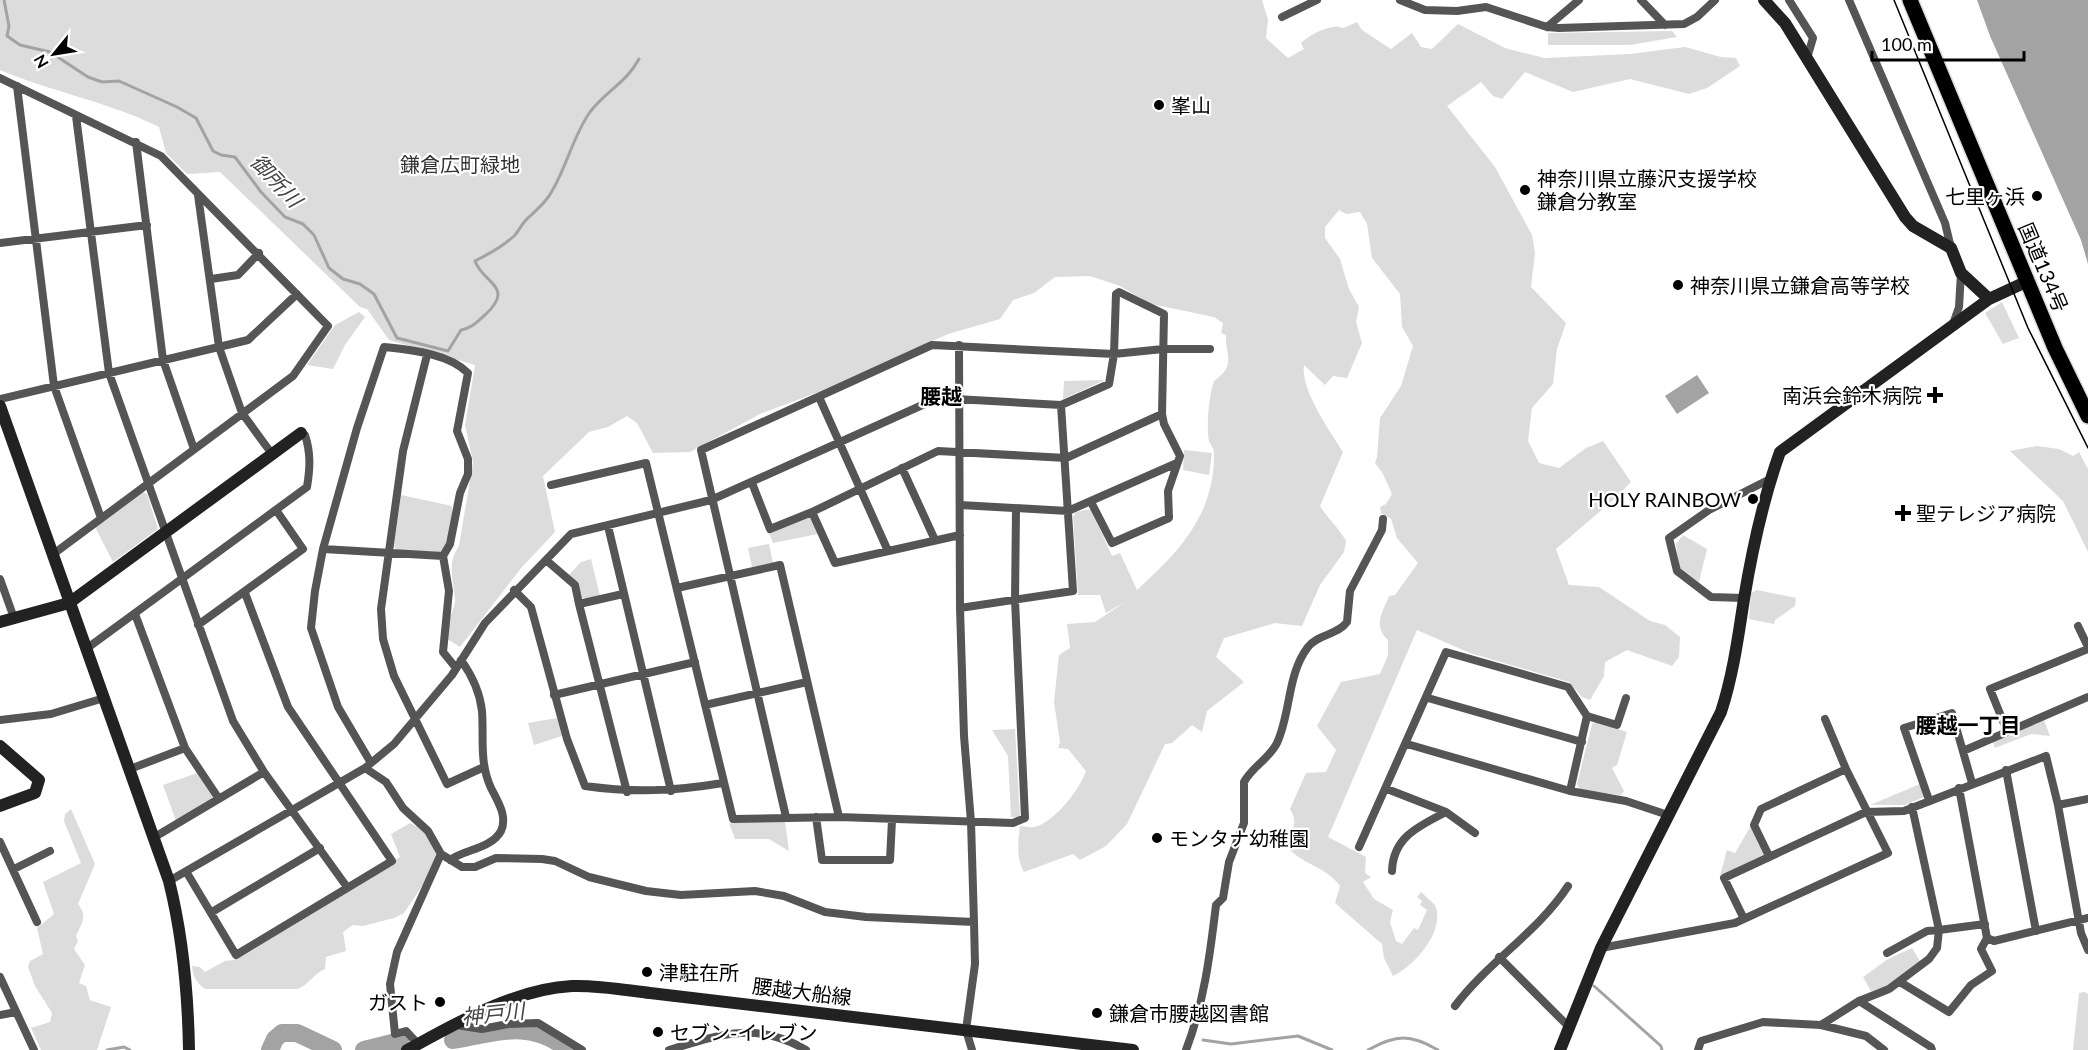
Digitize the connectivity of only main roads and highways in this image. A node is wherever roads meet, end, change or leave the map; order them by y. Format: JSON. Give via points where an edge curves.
{"nodes":[{"id":1,"x":1910,"y":0,"type":"edge"},
{"id":2,"x":2088,"y":416,"type":"edge"}],
"edges":[{"from":1,"to":2,"type":"highway","name":"国道134号"}]}
